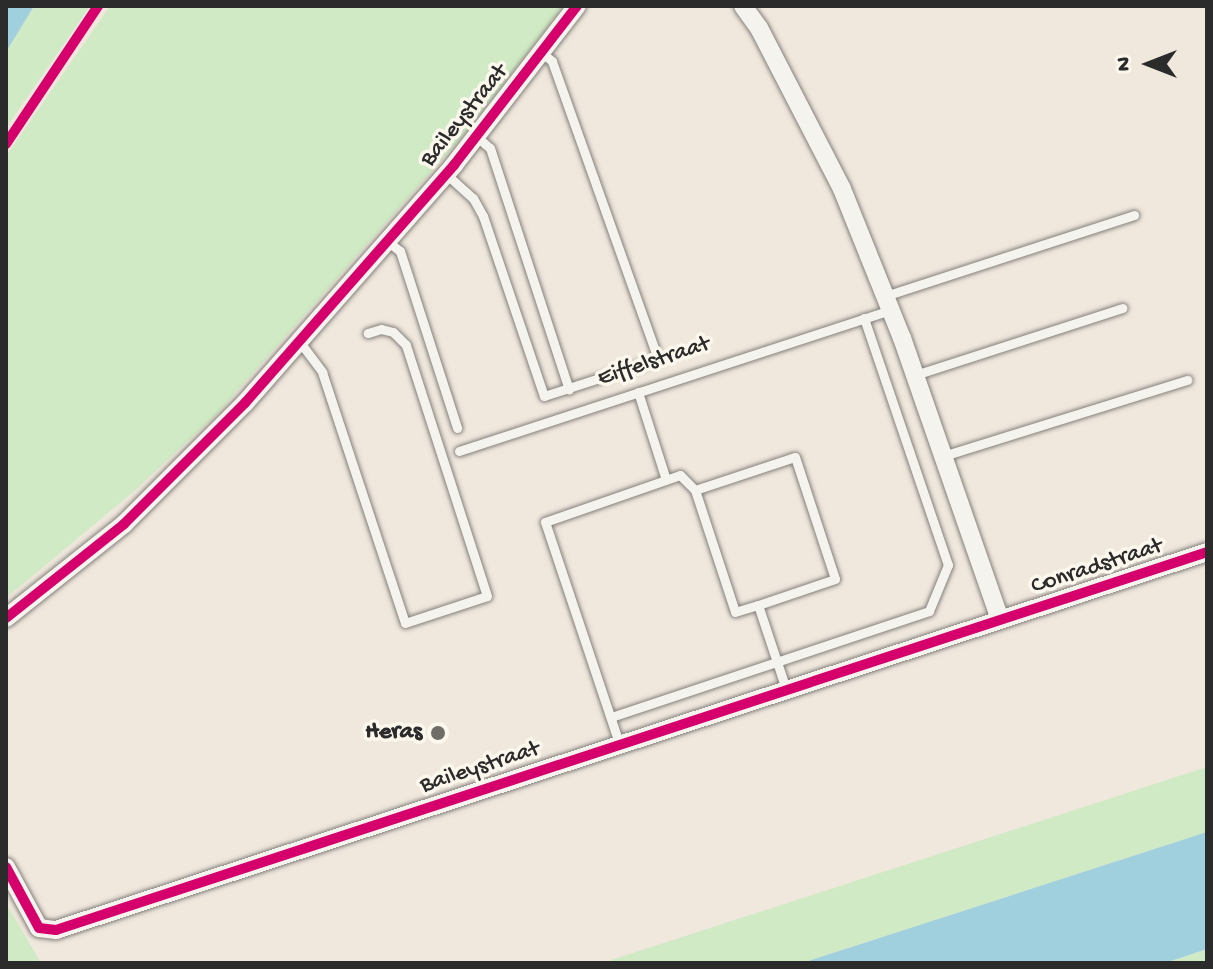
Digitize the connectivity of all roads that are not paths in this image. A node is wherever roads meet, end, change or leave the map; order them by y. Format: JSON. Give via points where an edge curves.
{"nodes":[{"id":1,"x":577,"y":6,"type":"edge"},
{"id":2,"x":743,"y":6,"type":"edge"},
{"id":3,"x":541,"y":52,"type":"junction"},
{"id":4,"x":476,"y":136,"type":"junction"},
{"id":5,"x":446,"y":174,"type":"junction"},
{"id":6,"x":1134,"y":215,"type":"dead end"},
{"id":7,"x":387,"y":241,"type":"junction"},
{"id":8,"x":887,"y":303,"type":"junction"},
{"id":9,"x":1122,"y":308,"type":"dead end"},
{"id":10,"x":864,"y":318,"type":"junction"},
{"id":11,"x":368,"y":333,"type":"dead end"},
{"id":12,"x":299,"y":341,"type":"junction"},
{"id":13,"x":915,"y":375,"type":"junction"},
{"id":14,"x":1187,"y":380,"type":"dead end"},
{"id":15,"x":569,"y":389,"type":"junction"},
{"id":16,"x":638,"y":392,"type":"junction"},
{"id":17,"x":457,"y":428,"type":"dead end"},
{"id":18,"x":459,"y":451,"type":"dead end"},
{"id":19,"x":943,"y":456,"type":"junction"},
{"id":20,"x":666,"y":480,"type":"junction"},
{"id":21,"x":695,"y":490,"type":"junction"},
{"id":22,"x":1207,"y":552,"type":"edge"},
{"id":23,"x":758,"y":605,"type":"junction"},
{"id":24,"x":6,"y":618,"type":"edge"},
{"id":25,"x":1000,"y":619,"type":"junction"},
{"id":26,"x":776,"y":662,"type":"junction"},
{"id":27,"x":786,"y":689,"type":"junction"},
{"id":28,"x":611,"y":717,"type":"junction"},
{"id":29,"x":619,"y":743,"type":"junction"},
{"id":30,"x":6,"y":867,"type":"edge"}],
"edges":[{"from":1,"to":3,"type":"street","name":"Baileystraat"},
{"from":2,"to":8,"type":"street","via":[[842,189]]},
{"from":3,"to":4,"type":"street","name":"Baileystraat"},
{"from":3,"to":15,"type":"lane","name":"Baileystraat","via":[[552,61],[658,359]]},
{"from":4,"to":5,"type":"street","name":"Baileystraat"},
{"from":4,"to":15,"type":"lane","name":"Baileystraat","via":[[490,148]]},
{"from":5,"to":7,"type":"street","name":"Baileystraat"},
{"from":5,"to":15,"type":"lane","name":"Baileystraat","via":[[473,198],[483,216],[544,396]]},
{"from":6,"to":8,"type":"lane","name":"Eiffelstraat"},
{"from":7,"to":12,"type":"street","name":"Baileystraat"},
{"from":7,"to":17,"type":"lane","via":[[400,251]]},
{"from":8,"to":10,"type":"lane","name":"Eiffelstraat"},
{"from":8,"to":13,"type":"street"},
{"from":9,"to":13,"type":"lane"},
{"from":10,"to":16,"type":"lane","name":"Eiffelstraat"},
{"from":10,"to":26,"type":"lane","via":[[948,565],[929,611]]},
{"from":11,"to":12,"type":"lane","via":[[393,332],[406,345],[487,596],[405,623],[322,372]]},
{"from":12,"to":24,"type":"street","name":"Baileystraat","via":[[124,524]]},
{"from":13,"to":19,"type":"street"},
{"from":14,"to":19,"type":"lane"},
{"from":16,"to":18,"type":"lane","name":"Eiffelstraat"},
{"from":16,"to":20,"type":"lane"},
{"from":19,"to":25,"type":"street"},
{"from":20,"to":21,"type":"lane","via":[[680,475]]},
{"from":20,"to":28,"type":"lane","via":[[545,522]]},
{"from":21,"to":23,"type":"lane","via":[[735,612]]},
{"from":21,"to":23,"type":"lane","via":[[795,457],[835,579]]},
{"from":22,"to":25,"type":"street","name":"Conradstraat"},
{"from":23,"to":26,"type":"lane"},
{"from":25,"to":27,"type":"street","name":"Baileystraat"},
{"from":26,"to":27,"type":"lane"},
{"from":26,"to":28,"type":"lane"},
{"from":27,"to":29,"type":"street","name":"Baileystraat"},
{"from":28,"to":29,"type":"lane"},
{"from":29,"to":30,"type":"street","name":"Baileystraat","via":[[56,930],[39,928]]}]}
